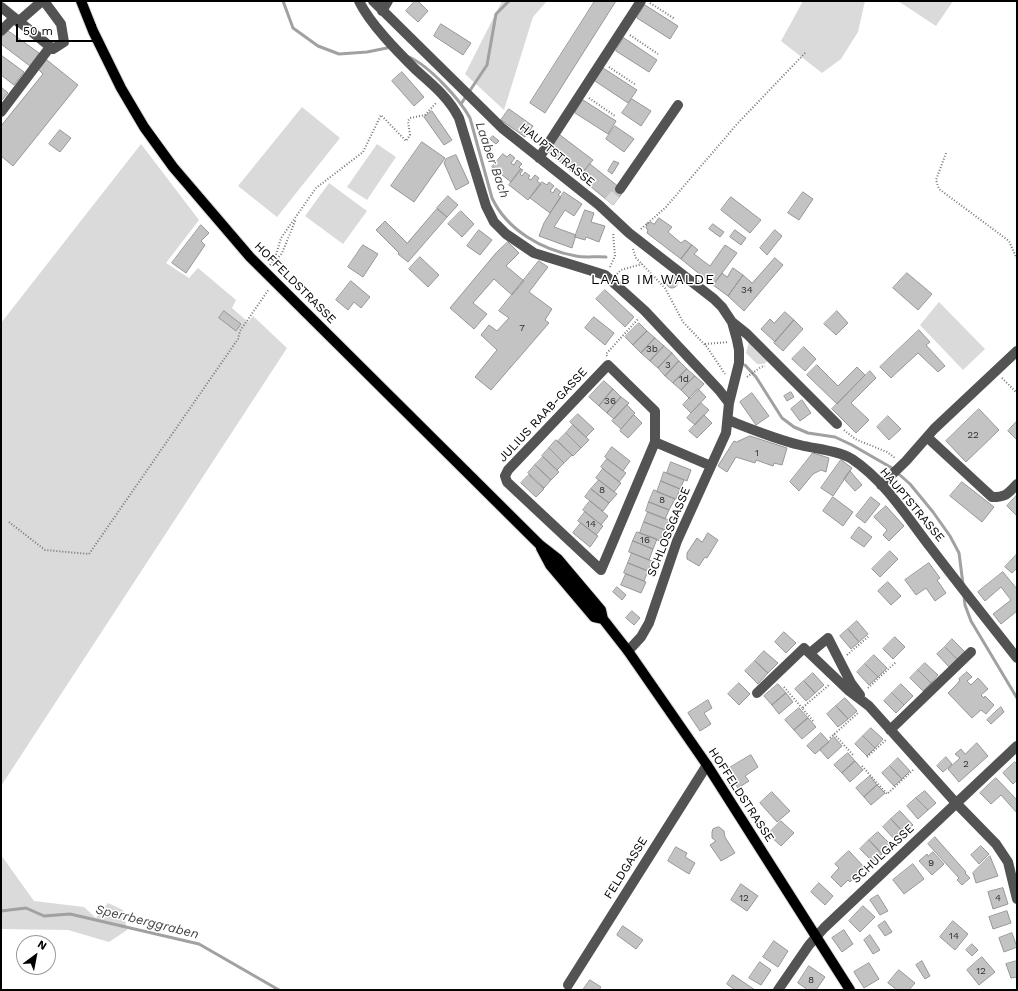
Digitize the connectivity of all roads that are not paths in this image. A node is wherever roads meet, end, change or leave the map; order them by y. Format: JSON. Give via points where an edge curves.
{"nodes":[{"id":1,"x":43,"y":1,"type":"edge"},
{"id":2,"x":81,"y":1,"type":"edge"},
{"id":3,"x":359,"y":1,"type":"edge"},
{"id":4,"x":373,"y":1,"type":"edge"},
{"id":5,"x":388,"y":1,"type":"edge"},
{"id":6,"x":641,"y":1,"type":"edge"},
{"id":7,"x":1,"y":7,"type":"edge"},
{"id":8,"x":382,"y":10,"type":"junction"},
{"id":9,"x":16,"y":20,"type":"junction"},
{"id":10,"x":1,"y":31,"type":"edge"},
{"id":11,"x":50,"y":47,"type":"junction"},
{"id":12,"x":678,"y":104,"type":"dead end"},
{"id":13,"x":1,"y":112,"type":"edge"},
{"id":14,"x":539,"y":158,"type":"junction"},
{"id":15,"x":620,"y":188,"type":"tunnel mouth"},
{"id":16,"x":732,"y":322,"type":"junction"},
{"id":17,"x":1017,"y":351,"type":"edge"},
{"id":18,"x":729,"y":403,"type":"junction"},
{"id":19,"x":728,"y":420,"type":"junction"},
{"id":20,"x":837,"y":424,"type":"road end"},
{"id":21,"x":927,"y":438,"type":"junction"},
{"id":22,"x":655,"y":442,"type":"junction"},
{"id":23,"x":711,"y":466,"type":"junction"},
{"id":24,"x":1017,"y":484,"type":"edge"},
{"id":25,"x":881,"y":485,"type":"junction"},
{"id":26,"x":628,"y":651,"type":"junction"},
{"id":27,"x":971,"y":652,"type":"dead end"},
{"id":28,"x":810,"y":653,"type":"junction"},
{"id":29,"x":1017,"y":658,"type":"edge"},
{"id":30,"x":757,"y":693,"type":"dead end"},
{"id":31,"x":869,"y":705,"type":"junction"},
{"id":32,"x":892,"y":731,"type":"junction"},
{"id":33,"x":1017,"y":746,"type":"edge"},
{"id":34,"x":707,"y":765,"type":"junction"},
{"id":35,"x":956,"y":803,"type":"junction"},
{"id":36,"x":1017,"y":899,"type":"edge"},
{"id":37,"x":816,"y":936,"type":"junction"},
{"id":38,"x":568,"y":985,"type":"dead end"},
{"id":39,"x":778,"y":990,"type":"edge"},
{"id":40,"x":850,"y":990,"type":"edge"}],
"edges":[{"from":1,"to":9,"type":"street"},
{"from":1,"to":11,"type":"street","via":[[61,24],[64,42],[53,49]]},
{"from":2,"to":26,"type":"main road","name":"HOFFELDSTRASSE","via":[[121,88],[172,167],[250,257],[540,545],[550,565],[594,617],[603,619]]},
{"from":3,"to":18,"type":"street","via":[[364,11],[402,56],[444,95],[454,108],[460,118],[486,206],[494,222],[506,234],[534,252],[608,277],[645,311]]},
{"from":4,"to":8,"type":"street","name":"HAUPTSTRASSE"},
{"from":5,"to":8,"type":"street"},
{"from":6,"to":14,"type":"street"},
{"from":7,"to":9,"type":"street"},
{"from":8,"to":14,"type":"street","name":"HAUPTSTRASSE","via":[[502,128]]},
{"from":9,"to":10,"type":"street"},
{"from":9,"to":11,"type":"street"},
{"from":11,"to":13,"type":"street"},
{"from":12,"to":15,"type":"street"},
{"from":14,"to":16,"type":"street","name":"HAUPTSTRASSE","via":[[606,206],[614,220],[714,300]]},
{"from":16,"to":18,"type":"street","name":"HAUPTSTRASSE","via":[[739,363]]},
{"from":16,"to":20,"type":"street","name":"HAUPTSTRASSE"},
{"from":17,"to":21,"type":"street"},
{"from":18,"to":19,"type":"street","name":"HAUPTSTRASSE"},
{"from":19,"to":23,"type":"street","name":"SCHLOSSGASSE","via":[[726,433]]},
{"from":19,"to":25,"type":"street","name":"HAUPTSTRASSE","via":[[770,436],[845,456],[864,468]]},
{"from":21,"to":24,"type":"street","via":[[992,497],[1003,497]]},
{"from":21,"to":25,"type":"street"},
{"from":22,"to":22,"type":"street","name":"JULIUS RAAB-GASSE","via":[[601,570],[507,482],[505,476],[608,365],[654,411]]},
{"from":22,"to":23,"type":"street"},
{"from":23,"to":26,"type":"street","name":"SCHLOSSGASSE","via":[[677,541],[649,623]]},
{"from":25,"to":29,"type":"street","name":"HAUPTSTRASSE"},
{"from":26,"to":34,"type":"main road","name":"HOFFELDSTRASSE"},
{"from":27,"to":32,"type":"street"},
{"from":28,"to":30,"type":"street","via":[[804,648]]},
{"from":28,"to":31,"type":"street","via":[[848,690]]},
{"from":28,"to":31,"type":"street","via":[[828,638],[851,683]]},
{"from":31,"to":32,"type":"street"},
{"from":32,"to":35,"type":"street"},
{"from":33,"to":35,"type":"street","name":"SCHULGASSE"},
{"from":34,"to":37,"type":"main road","name":"HOFFELDSTRASSE"},
{"from":34,"to":38,"type":"street","name":"FELDGASSE"},
{"from":35,"to":36,"type":"street","via":[[996,844],[1008,862]]},
{"from":35,"to":37,"type":"street","name":"SCHULGASSE"},
{"from":37,"to":39,"type":"street","name":"SCHULGASSE"},
{"from":37,"to":40,"type":"main road","name":"HOFFELDSTRASSE"}]}
